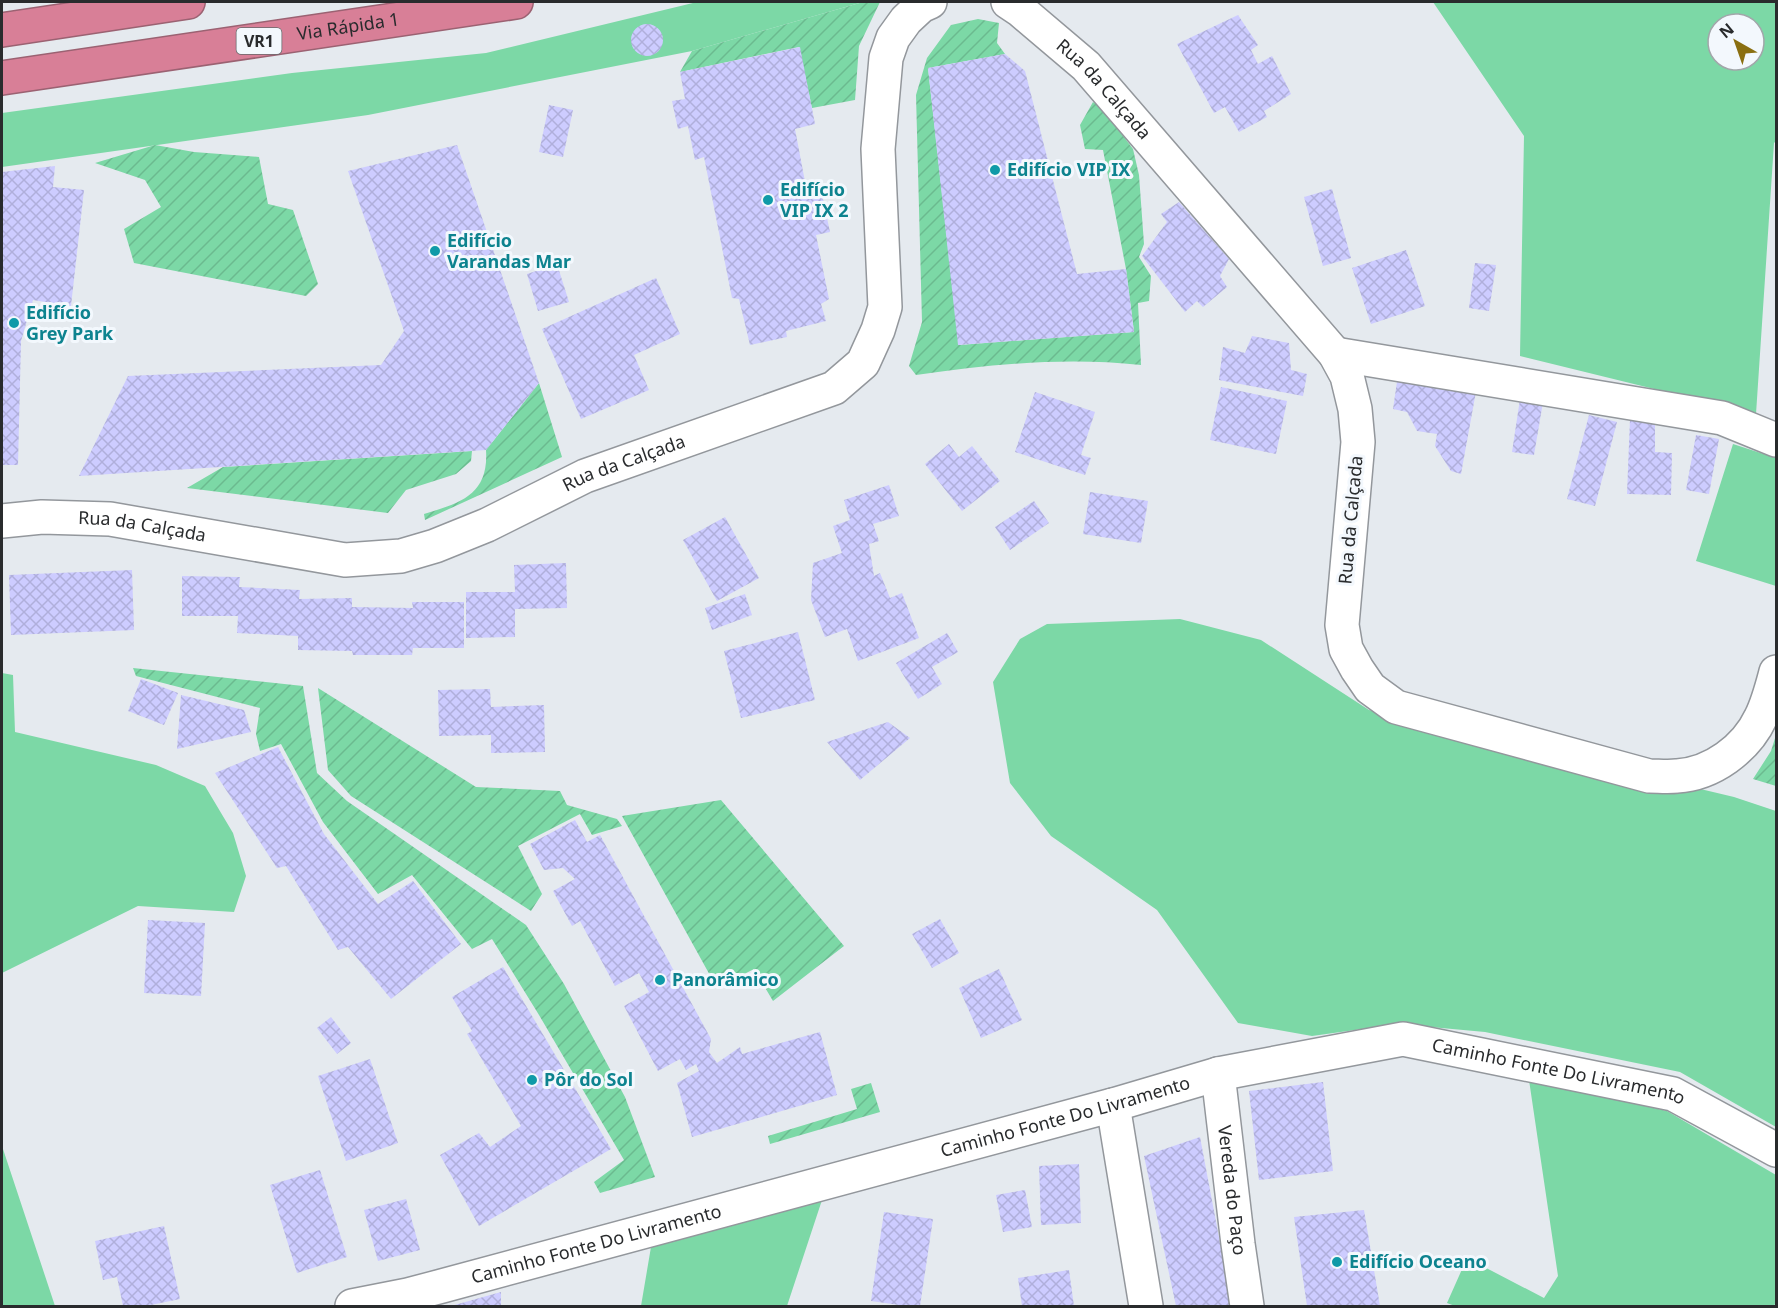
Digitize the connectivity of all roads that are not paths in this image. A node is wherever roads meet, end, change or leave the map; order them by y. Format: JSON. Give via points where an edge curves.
{"nodes":[{"id":1,"x":188,"y":2,"type":"edge"},
{"id":2,"x":516,"y":2,"type":"edge"},
{"id":3,"x":930,"y":2,"type":"edge"},
{"id":4,"x":1008,"y":2,"type":"edge"},
{"id":5,"x":2,"y":30,"type":"edge"},
{"id":6,"x":2,"y":78,"type":"edge"},
{"id":7,"x":1335,"y":354,"type":"junction"},
{"id":8,"x":1776,"y":440,"type":"edge"},
{"id":9,"x":2,"y":521,"type":"edge"},
{"id":10,"x":1776,"y":672,"type":"edge"},
{"id":11,"x":1218,"y":1074,"type":"junction"},
{"id":12,"x":1113,"y":1105,"type":"junction"},
{"id":13,"x":1776,"y":1150,"type":"edge"},
{"id":14,"x":352,"y":1306,"type":"edge"},
{"id":15,"x":1146,"y":1306,"type":"edge"},
{"id":16,"x":1248,"y":1306,"type":"edge"}],
"edges":[{"from":1,"to":5,"type":"highway"},
{"from":2,"to":6,"type":"highway","name":"Via Rápida 1","number":"VR1"},
{"from":3,"to":9,"type":"street","name":"Rua da Calçada","via":[[906,20],[893,38],[886,58],[879,149],[885,308],[863,363],[834,388],[585,476],[487,525],[401,556],[345,560],[110,519],[42,517]]},
{"from":4,"to":7,"type":"street","name":"Rua da Calçada","via":[[1086,66]]},
{"from":7,"to":8,"type":"street","via":[[1722,418]]},
{"from":7,"to":10,"type":"street","name":"Rua da Calçada","via":[[1347,376],[1358,442],[1341,625],[1346,649],[1357,669],[1370,688],[1396,707],[1648,776],[1678,777],[1709,769],[1733,753],[1761,717]]},
{"from":11,"to":12,"type":"street","name":"Caminho Fonte Do Livramento"},
{"from":11,"to":13,"type":"street","name":"Caminho Fonte Do Livramento","via":[[1403,1039],[1673,1094]]},
{"from":11,"to":16,"type":"street","name":"Vereda do Paço"},
{"from":12,"to":14,"type":"street","name":"Caminho Fonte Do Livramento","via":[[408,1295]]},
{"from":12,"to":15,"type":"street"}]}
